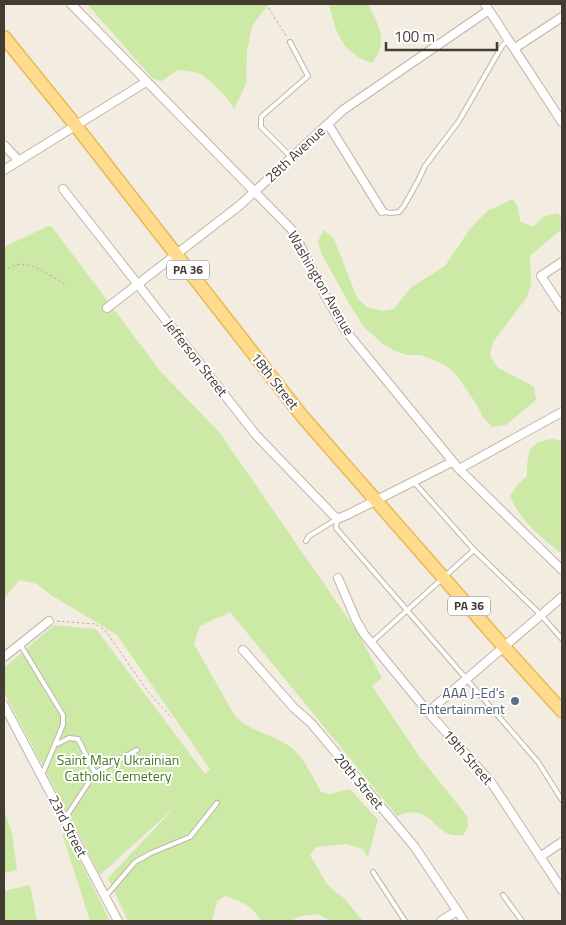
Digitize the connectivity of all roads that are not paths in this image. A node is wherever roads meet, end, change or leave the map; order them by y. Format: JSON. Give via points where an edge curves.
{"nodes":[{"id":1,"x":71,"y":4,"type":"edge"},
{"id":2,"x":487,"y":7,"type":"edge"},
{"id":3,"x":562,"y":17,"type":"edge"},
{"id":4,"x":4,"y":37,"type":"edge"},
{"id":5,"x":509,"y":39,"type":"junction"},
{"id":6,"x":290,"y":42,"type":"road end"},
{"id":7,"x":515,"y":48,"type":"junction"},
{"id":8,"x":146,"y":82,"type":"junction"},
{"id":9,"x":562,"y":122,"type":"edge"},
{"id":10,"x":328,"y":124,"type":"junction"},
{"id":11,"x":76,"y":126,"type":"junction"},
{"id":12,"x":4,"y":145,"type":"edge"},
{"id":13,"x":291,"y":157,"type":"junction"},
{"id":14,"x":18,"y":161,"type":"junction"},
{"id":15,"x":4,"y":170,"type":"edge"},
{"id":16,"x":63,"y":190,"type":"dead end"},
{"id":17,"x":254,"y":192,"type":"junction"},
{"id":18,"x":382,"y":211,"type":"joint"},
{"id":19,"x":176,"y":254,"type":"junction"},
{"id":20,"x":562,"y":262,"type":"edge"},
{"id":21,"x":138,"y":284,"type":"junction"},
{"id":22,"x":107,"y":308,"type":"dead end"},
{"id":23,"x":562,"y":308,"type":"edge"},
{"id":24,"x":562,"y":412,"type":"edge"},
{"id":25,"x":452,"y":462,"type":"junction"},
{"id":26,"x":459,"y":469,"type":"junction"},
{"id":27,"x":413,"y":481,"type":"junction"},
{"id":28,"x":376,"y":501,"type":"junction"},
{"id":29,"x":337,"y":519,"type":"junction"},
{"id":30,"x":306,"y":541,"type":"dead end"},
{"id":31,"x":474,"y":550,"type":"junction"},
{"id":32,"x":562,"y":570,"type":"edge"},
{"id":33,"x":443,"y":577,"type":"junction"},
{"id":34,"x":338,"y":578,"type":"dead end"},
{"id":35,"x":562,"y":596,"type":"edge"},
{"id":36,"x":407,"y":611,"type":"junction"},
{"id":37,"x":541,"y":615,"type":"junction"},
{"id":38,"x":49,"y":621,"type":"road end"},
{"id":39,"x":562,"y":639,"type":"edge"},
{"id":40,"x":371,"y":642,"type":"junction"},
{"id":41,"x":20,"y":644,"type":"junction"},
{"id":42,"x":504,"y":647,"type":"junction"},
{"id":43,"x":243,"y":650,"type":"dead end"},
{"id":44,"x":4,"y":657,"type":"edge"},
{"id":45,"x":466,"y":680,"type":"junction"},
{"id":46,"x":4,"y":705,"type":"edge"},
{"id":47,"x":562,"y":711,"type":"edge"},
{"id":48,"x":428,"y":712,"type":"junction"},
{"id":49,"x":57,"y":744,"type":"junction"},
{"id":50,"x":137,"y":750,"type":"dead end"},
{"id":51,"x":95,"y":773,"type":"junction"},
{"id":52,"x":42,"y":776,"type":"junction"},
{"id":53,"x":562,"y":800,"type":"edge"},
{"id":54,"x":217,"y":803,"type":"dead end"},
{"id":55,"x":64,"y":820,"type":"junction"},
{"id":56,"x":562,"y":842,"type":"edge"},
{"id":57,"x":540,"y":857,"type":"junction"},
{"id":58,"x":373,"y":872,"type":"dead end"},
{"id":59,"x":562,"y":890,"type":"edge"},
{"id":60,"x":503,"y":895,"type":"dead end"},
{"id":61,"x":105,"y":897,"type":"junction"},
{"id":62,"x":457,"y":911,"type":"junction"},
{"id":63,"x":118,"y":921,"type":"edge"},
{"id":64,"x":405,"y":921,"type":"edge"},
{"id":65,"x":441,"y":921,"type":"edge"},
{"id":66,"x":464,"y":921,"type":"edge"},
{"id":67,"x":522,"y":921,"type":"edge"}],
"edges":[{"from":1,"to":8,"type":"street","name":"Washington Avenue"},
{"from":2,"to":5,"type":"street"},
{"from":2,"to":10,"type":"street","name":"28th Avenue","via":[[359,98]]},
{"from":3,"to":7,"type":"street"},
{"from":4,"to":11,"type":"main road","name":"18th Street","number":"PA 36"},
{"from":5,"to":7,"type":"street"},
{"from":5,"to":18,"type":"lane","via":[[459,121],[424,166],[404,206],[399,212]]},
{"from":6,"to":13,"type":"lane","via":[[308,76],[261,117],[261,127]]},
{"from":7,"to":9,"type":"street"},
{"from":8,"to":11,"type":"street"},
{"from":8,"to":17,"type":"street","name":"Washington Avenue"},
{"from":10,"to":13,"type":"street","name":"28th Avenue"},
{"from":10,"to":18,"type":"street"},
{"from":11,"to":14,"type":"street"},
{"from":11,"to":19,"type":"main road","name":"18th Street","number":"PA 36"},
{"from":12,"to":14,"type":"street"},
{"from":13,"to":17,"type":"street","name":"28th Avenue"},
{"from":14,"to":15,"type":"street"},
{"from":16,"to":21,"type":"street","name":"Jefferson Street"},
{"from":17,"to":19,"type":"street","name":"28th Avenue"},
{"from":17,"to":25,"type":"street","name":"Washington Avenue","via":[[293,231],[345,330]]},
{"from":19,"to":21,"type":"street","name":"28th Avenue"},
{"from":19,"to":28,"type":"main road","name":"18th Street","number":"PA 36","via":[[302,416]]},
{"from":20,"to":23,"type":"street","via":[[541,276]]},
{"from":21,"to":22,"type":"street","name":"28th Avenue"},
{"from":21,"to":29,"type":"street","name":"Jefferson Street","via":[[256,434]]},
{"from":24,"to":26,"type":"street"},
{"from":25,"to":26,"type":"street","name":"Washington Avenue"},
{"from":25,"to":27,"type":"street"},
{"from":26,"to":32,"type":"street","name":"Washington Avenue"},
{"from":27,"to":28,"type":"street"},
{"from":27,"to":31,"type":"lane"},
{"from":28,"to":29,"type":"street"},
{"from":28,"to":33,"type":"main road","name":"18th Street","number":"PA 36"},
{"from":29,"to":30,"type":"lane"},
{"from":29,"to":36,"type":"lane","via":[[336,528]]},
{"from":31,"to":33,"type":"lane"},
{"from":31,"to":37,"type":"lane"},
{"from":33,"to":36,"type":"lane"},
{"from":33,"to":42,"type":"main road","name":"18th Street","number":"PA 36"},
{"from":34,"to":40,"type":"street","name":"19th Street","via":[[356,620]]},
{"from":35,"to":37,"type":"street"},
{"from":36,"to":40,"type":"lane"},
{"from":36,"to":45,"type":"lane"},
{"from":37,"to":39,"type":"lane"},
{"from":37,"to":42,"type":"street"},
{"from":38,"to":41,"type":"street"},
{"from":40,"to":48,"type":"street","name":"19th Street"},
{"from":41,"to":44,"type":"street"},
{"from":41,"to":49,"type":"lane","via":[[63,715]]},
{"from":42,"to":45,"type":"street"},
{"from":42,"to":47,"type":"main road","name":"18th Street","number":"PA 36"},
{"from":43,"to":62,"type":"street","name":"20th Street","via":[[311,723],[414,846]]},
{"from":45,"to":48,"type":"street"},
{"from":45,"to":53,"type":"lane","via":[[538,762]]},
{"from":46,"to":52,"type":"street","name":"23rd Street"},
{"from":48,"to":57,"type":"street","name":"19th Street","via":[[491,782]]},
{"from":49,"to":51,"type":"lane","via":[[69,738],[78,739]]},
{"from":49,"to":52,"type":"lane"},
{"from":50,"to":51,"type":"lane"},
{"from":51,"to":55,"type":"lane"},
{"from":52,"to":55,"type":"street","name":"23rd Street"},
{"from":54,"to":61,"type":"lane","via":[[190,837],[135,862]]},
{"from":55,"to":61,"type":"street","name":"23rd Street"},
{"from":56,"to":57,"type":"street"},
{"from":57,"to":59,"type":"street","name":"19th Street"},
{"from":58,"to":64,"type":"lane"},
{"from":60,"to":67,"type":"lane"},
{"from":61,"to":63,"type":"street","name":"23rd Street"},
{"from":62,"to":65,"type":"street"},
{"from":62,"to":66,"type":"street","name":"20th Street"}]}
